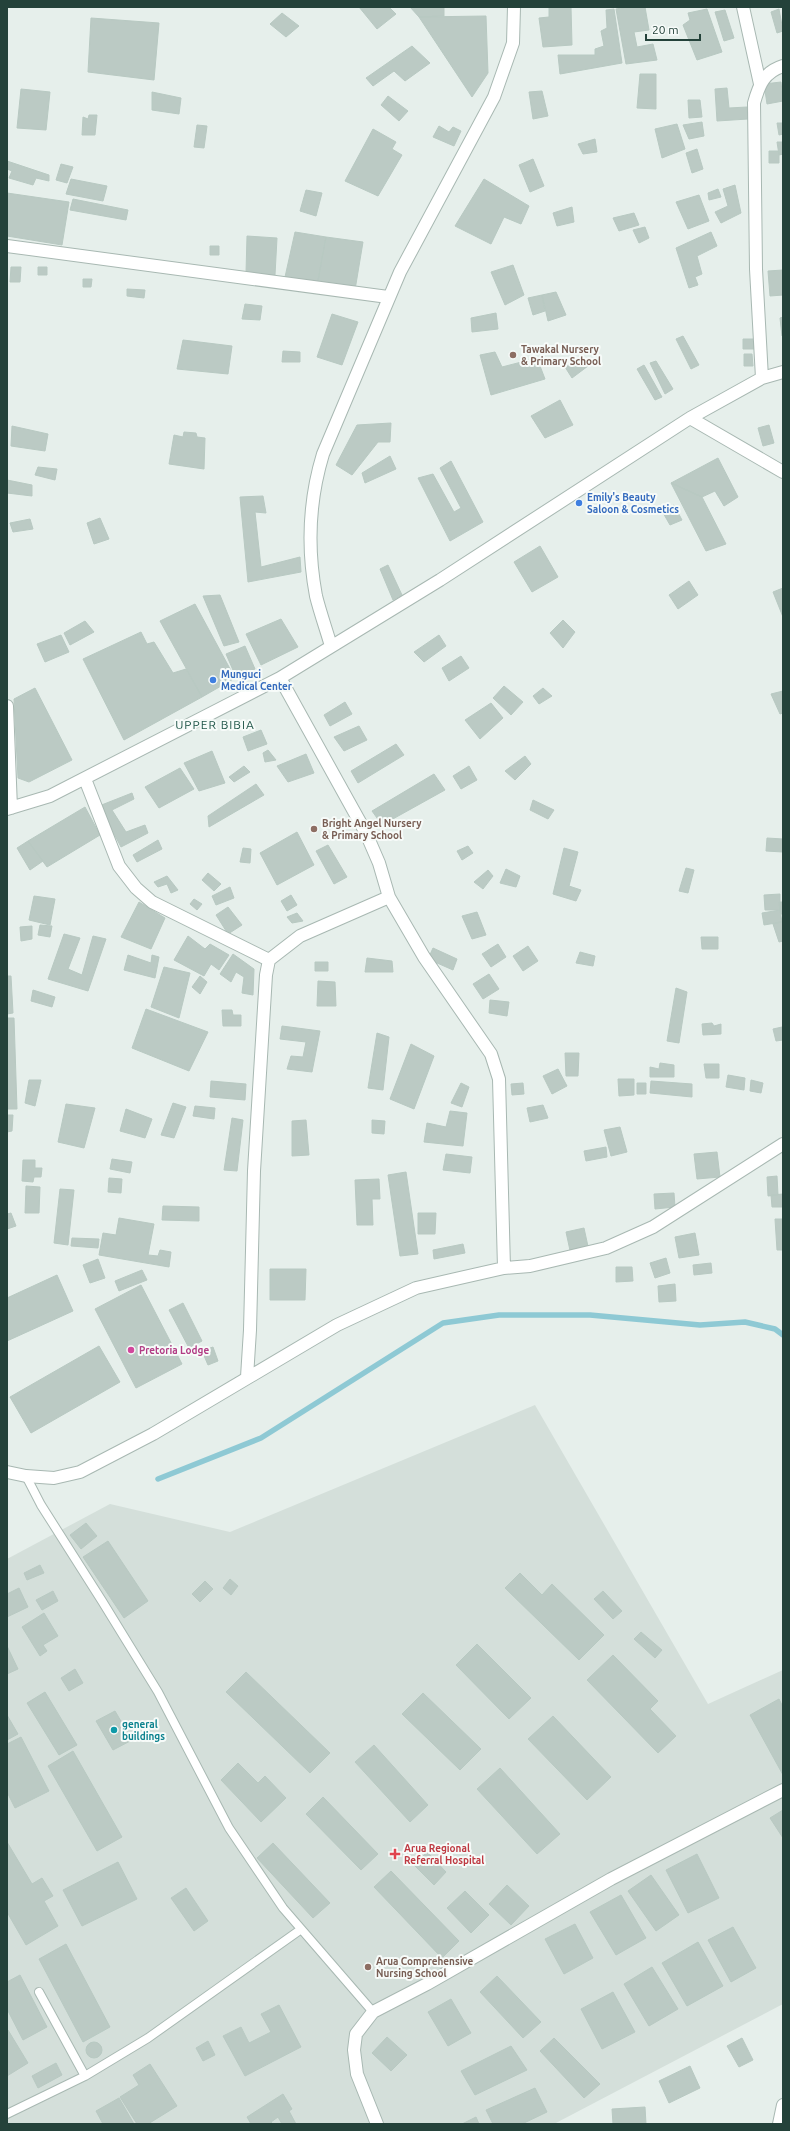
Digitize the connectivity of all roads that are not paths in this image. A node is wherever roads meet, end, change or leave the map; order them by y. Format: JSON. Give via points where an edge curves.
{"nodes":[{"id":1,"x":514,"y":7,"type":"edge"},
{"id":2,"x":743,"y":7,"type":"edge"},
{"id":3,"x":783,"y":66,"type":"edge"},
{"id":4,"x":760,"y":84,"type":"junction"},
{"id":5,"x":7,"y":246,"type":"edge"},
{"id":6,"x":388,"y":297,"type":"junction"},
{"id":7,"x":783,"y":372,"type":"edge"},
{"id":8,"x":762,"y":378,"type":"junction"},
{"id":9,"x":690,"y":418,"type":"junction"},
{"id":10,"x":783,"y":472,"type":"edge"},
{"id":11,"x":331,"y":646,"type":"junction"},
{"id":12,"x":280,"y":678,"type":"junction"},
{"id":13,"x":7,"y":706,"type":"edge"},
{"id":14,"x":85,"y":779,"type":"junction"},
{"id":15,"x":9,"y":809,"type":"edge"},
{"id":16,"x":389,"y":897,"type":"junction"},
{"id":17,"x":269,"y":960,"type":"junction"},
{"id":18,"x":783,"y":1144,"type":"edge"},
{"id":19,"x":504,"y":1268,"type":"junction"},
{"id":20,"x":247,"y":1377,"type":"junction"},
{"id":21,"x":7,"y":1472,"type":"edge"},
{"id":22,"x":26,"y":1476,"type":"junction"},
{"id":23,"x":783,"y":1790,"type":"edge"},
{"id":24,"x":300,"y":1930,"type":"junction"},
{"id":25,"x":39,"y":1992,"type":"dead end"},
{"id":26,"x":373,"y":2012,"type":"junction"},
{"id":27,"x":86,"y":2076,"type":"junction"},
{"id":28,"x":783,"y":2105,"type":"edge"},
{"id":29,"x":7,"y":2114,"type":"edge"},
{"id":30,"x":377,"y":2124,"type":"edge"},
{"id":31,"x":779,"y":2124,"type":"edge"}],
"edges":[{"from":1,"to":6,"type":"street","via":[[513,43],[494,97]]},
{"from":2,"to":4,"type":"street"},
{"from":3,"to":4,"type":"street","via":[[773,69]]},
{"from":4,"to":8,"type":"street","via":[[754,103],[756,269]]},
{"from":5,"to":6,"type":"street"},
{"from":6,"to":11,"type":"street","via":[[323,454],[315,480],[310,528],[312,561],[316,596]]},
{"from":7,"to":8,"type":"street"},
{"from":8,"to":9,"type":"street"},
{"from":9,"to":10,"type":"street"},
{"from":9,"to":11,"type":"street","via":[[440,580]]},
{"from":11,"to":12,"type":"street"},
{"from":12,"to":14,"type":"street"},
{"from":12,"to":16,"type":"street","via":[[366,833],[379,863]]},
{"from":13,"to":15,"type":"street"},
{"from":14,"to":15,"type":"street","via":[[50,796]]},
{"from":14,"to":17,"type":"street","via":[[119,866],[136,888],[152,902]]},
{"from":16,"to":17,"type":"street","via":[[300,936]]},
{"from":16,"to":19,"type":"street","via":[[424,957],[491,1054],[499,1079]]},
{"from":17,"to":20,"type":"street","via":[[254,1171]]},
{"from":18,"to":19,"type":"street","via":[[653,1228],[606,1248],[530,1266]]},
{"from":19,"to":20,"type":"street","via":[[416,1288],[337,1325]]},
{"from":20,"to":22,"type":"street","via":[[153,1434],[80,1472],[54,1478]]},
{"from":21,"to":22,"type":"street"},
{"from":22,"to":24,"type":"lane","via":[[40,1505],[158,1692],[228,1828]]},
{"from":23,"to":26,"type":"street","via":[[611,1878],[427,1984]]},
{"from":24,"to":26,"type":"lane"},
{"from":24,"to":27,"type":"lane","via":[[148,2038]]},
{"from":25,"to":27,"type":"lane"},
{"from":26,"to":30,"type":"street","via":[[356,2034],[354,2050],[357,2074]]},
{"from":27,"to":29,"type":"lane"},
{"from":28,"to":31,"type":"street"}]}
